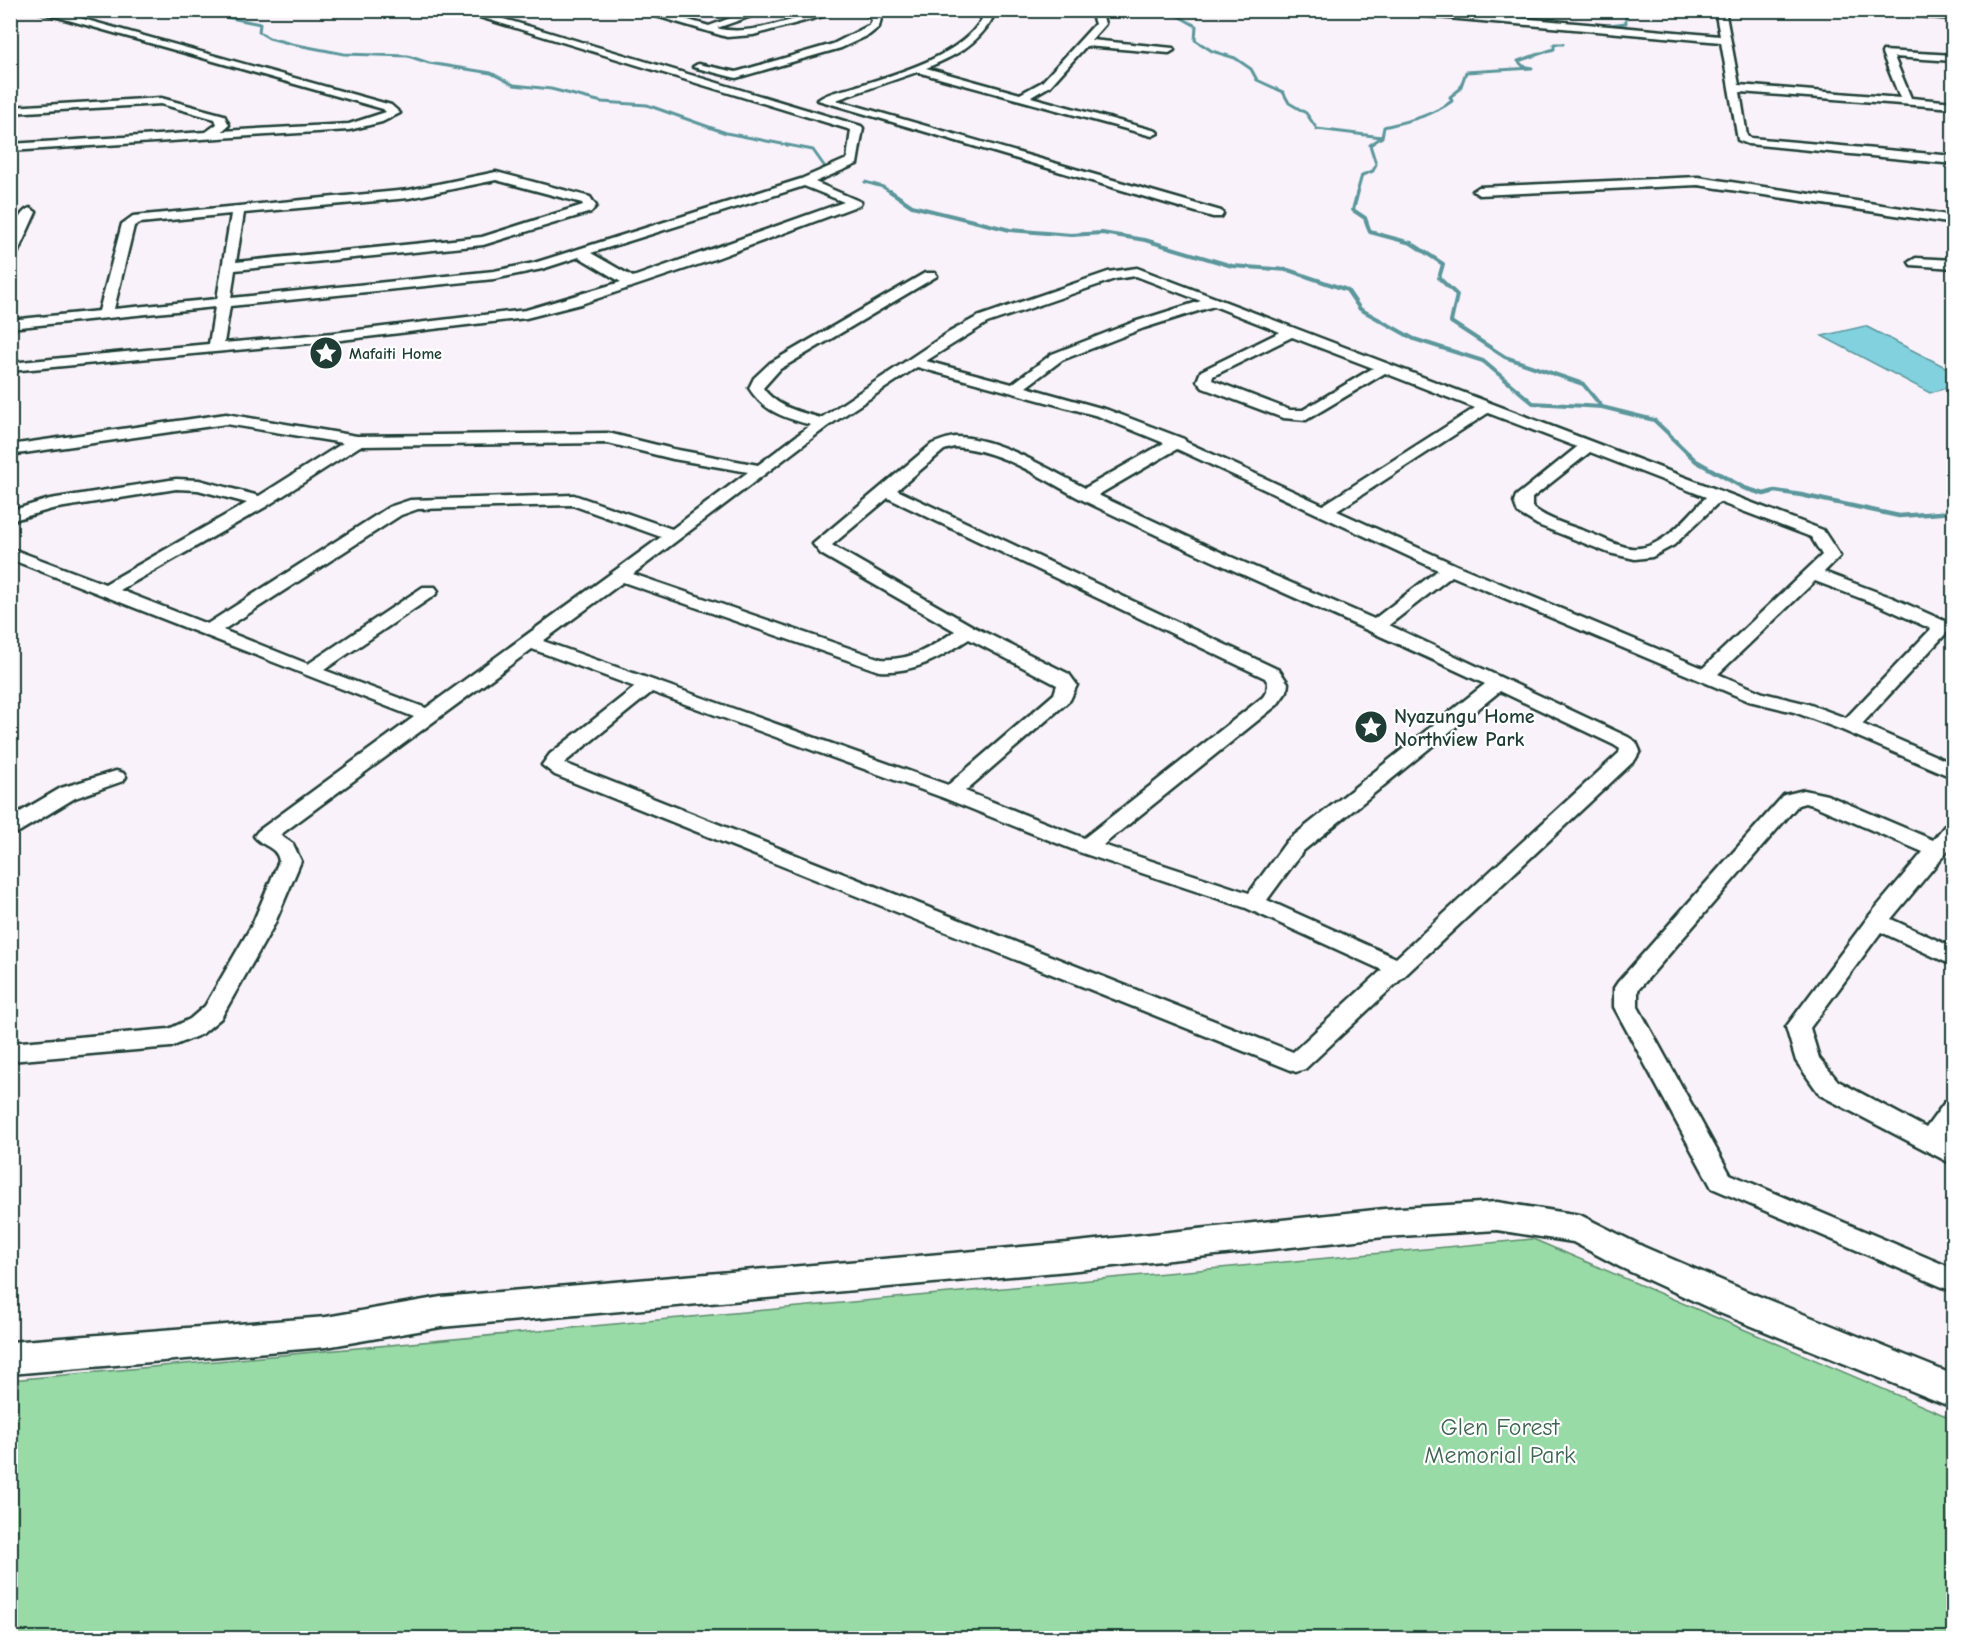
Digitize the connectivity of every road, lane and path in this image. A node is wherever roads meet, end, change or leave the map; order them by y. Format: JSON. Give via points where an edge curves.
{"nodes":[{"id":1,"x":38,"y":10,"type":"edge"},
{"id":2,"x":462,"y":10,"type":"edge"},
{"id":3,"x":641,"y":10,"type":"edge"},
{"id":4,"x":678,"y":10,"type":"edge"},
{"id":5,"x":764,"y":10,"type":"edge"},
{"id":6,"x":840,"y":10,"type":"edge"},
{"id":7,"x":867,"y":10,"type":"edge"},
{"id":8,"x":978,"y":10,"type":"edge"},
{"id":9,"x":1089,"y":10,"type":"edge"},
{"id":10,"x":1391,"y":10,"type":"edge"},
{"id":11,"x":1720,"y":10,"type":"edge"},
{"id":12,"x":1878,"y":10,"type":"edge"},
{"id":13,"x":508,"y":12,"type":"edge"},
{"id":14,"x":1427,"y":12,"type":"edge"},
{"id":15,"x":660,"y":16,"type":"junction"},
{"id":16,"x":1953,"y":16,"type":"edge"},
{"id":17,"x":486,"y":18,"type":"junction"},
{"id":18,"x":708,"y":28,"type":"junction"},
{"id":19,"x":1724,"y":39,"type":"junction"},
{"id":20,"x":1084,"y":43,"type":"junction"},
{"id":21,"x":1169,"y":50,"type":"dead end"},
{"id":22,"x":1953,"y":58,"type":"edge"},
{"id":23,"x":687,"y":64,"type":"dead end"},
{"id":24,"x":916,"y":69,"type":"junction"},
{"id":25,"x":1734,"y":88,"type":"junction"},
{"id":26,"x":1022,"y":97,"type":"junction"},
{"id":27,"x":1908,"y":101,"type":"junction"},
{"id":28,"x":1953,"y":105,"type":"edge"},
{"id":29,"x":10,"y":110,"type":"edge"},
{"id":30,"x":1152,"y":134,"type":"dead end"},
{"id":31,"x":210,"y":135,"type":"junction"},
{"id":32,"x":10,"y":148,"type":"edge"},
{"id":33,"x":1953,"y":159,"type":"edge"},
{"id":34,"x":805,"y":182,"type":"junction"},
{"id":35,"x":1479,"y":191,"type":"dead end"},
{"id":36,"x":238,"y":210,"type":"junction"},
{"id":37,"x":10,"y":214,"type":"edge"},
{"id":38,"x":1217,"y":214,"type":"dead end"},
{"id":39,"x":1953,"y":220,"type":"edge"},
{"id":40,"x":579,"y":252,"type":"junction"},
{"id":41,"x":10,"y":254,"type":"edge"},
{"id":42,"x":1916,"y":262,"type":"dead end"},
{"id":43,"x":1953,"y":264,"type":"edge"},
{"id":44,"x":230,"y":267,"type":"junction"},
{"id":45,"x":930,"y":276,"type":"dead end"},
{"id":46,"x":631,"y":282,"type":"junction"},
{"id":47,"x":1213,"y":302,"type":"junction"},
{"id":48,"x":222,"y":303,"type":"junction"},
{"id":49,"x":105,"y":316,"type":"junction"},
{"id":50,"x":10,"y":324,"type":"edge"},
{"id":51,"x":1291,"y":332,"type":"junction"},
{"id":52,"x":216,"y":347,"type":"junction"},
{"id":53,"x":915,"y":362,"type":"junction"},
{"id":54,"x":10,"y":367,"type":"edge"},
{"id":55,"x":1383,"y":368,"type":"junction"},
{"id":56,"x":1014,"y":389,"type":"junction"},
{"id":57,"x":1485,"y":408,"type":"junction"},
{"id":58,"x":823,"y":423,"type":"junction"},
{"id":59,"x":357,"y":441,"type":"junction"},
{"id":60,"x":1178,"y":442,"type":"junction"},
{"id":61,"x":1588,"y":446,"type":"junction"},
{"id":62,"x":10,"y":450,"type":"edge"},
{"id":63,"x":761,"y":470,"type":"junction"},
{"id":64,"x":887,"y":491,"type":"junction"},
{"id":65,"x":1085,"y":495,"type":"junction"},
{"id":66,"x":1716,"y":496,"type":"junction"},
{"id":67,"x":261,"y":502,"type":"junction"},
{"id":68,"x":1323,"y":512,"type":"junction"},
{"id":69,"x":10,"y":516,"type":"edge"},
{"id":70,"x":674,"y":536,"type":"junction"},
{"id":71,"x":10,"y":553,"type":"edge"},
{"id":72,"x":1450,"y":569,"type":"junction"},
{"id":73,"x":1813,"y":574,"type":"junction"},
{"id":74,"x":620,"y":575,"type":"junction"},
{"id":75,"x":106,"y":591,"type":"junction"},
{"id":76,"x":429,"y":591,"type":"dead end"},
{"id":77,"x":1376,"y":626,"type":"junction"},
{"id":78,"x":968,"y":631,"type":"junction"},
{"id":79,"x":209,"y":632,"type":"junction"},
{"id":80,"x":529,"y":642,"type":"junction"},
{"id":81,"x":309,"y":671,"type":"junction"},
{"id":82,"x":1705,"y":676,"type":"junction"},
{"id":83,"x":1497,"y":684,"type":"junction"},
{"id":84,"x":649,"y":685,"type":"junction"},
{"id":85,"x":429,"y":716,"type":"junction"},
{"id":86,"x":1849,"y":726,"type":"junction"},
{"id":87,"x":1953,"y":772,"type":"edge"},
{"id":88,"x":116,"y":777,"type":"dead end"},
{"id":89,"x":951,"y":793,"type":"junction"},
{"id":90,"x":10,"y":828,"type":"edge"},
{"id":91,"x":1953,"y":828,"type":"edge"},
{"id":92,"x":1087,"y":847,"type":"junction"},
{"id":93,"x":1936,"y":849,"type":"junction"},
{"id":94,"x":1254,"y":903,"type":"junction"},
{"id":95,"x":1877,"y":921,"type":"junction"},
{"id":96,"x":1953,"y":958,"type":"edge"},
{"id":97,"x":1398,"y":968,"type":"junction"},
{"id":98,"x":10,"y":1052,"type":"edge"},
{"id":99,"x":1953,"y":1109,"type":"edge"},
{"id":100,"x":1930,"y":1142,"type":"junction"},
{"id":101,"x":1953,"y":1155,"type":"edge"},
{"id":102,"x":1953,"y":1281,"type":"edge"},
{"id":103,"x":10,"y":1358,"type":"edge"},
{"id":104,"x":1953,"y":1392,"type":"edge"}],
"edges":[{"from":1,"to":31,"type":"street","via":[[394,112],[349,127]]},
{"from":2,"to":17,"type":"street"},
{"from":3,"to":15,"type":"street"},
{"from":4,"to":15,"type":"street"},
{"from":5,"to":18,"type":"street"},
{"from":6,"to":18,"type":"street","via":[[753,32],[727,34]]},
{"from":7,"to":23,"type":"street","via":[[877,21],[874,27],[837,46],[736,75]]},
{"from":8,"to":24,"type":"street","via":[[987,19],[980,33],[958,50]]},
{"from":9,"to":20,"type":"street","via":[[1100,24]]},
{"from":10,"to":14,"type":"street"},
{"from":11,"to":19,"type":"street"},
{"from":12,"to":16,"type":"street"},
{"from":13,"to":17,"type":"street"},
{"from":14,"to":19,"type":"street"},
{"from":15,"to":18,"type":"street"},
{"from":17,"to":34,"type":"street","via":[[857,128],[853,161]]},
{"from":19,"to":25,"type":"street"},
{"from":20,"to":21,"type":"street"},
{"from":20,"to":26,"type":"street","via":[[1046,84]]},
{"from":22,"to":27,"type":"street","via":[[1887,53]]},
{"from":24,"to":26,"type":"street"},
{"from":24,"to":38,"type":"street","via":[[824,100]]},
{"from":25,"to":27,"type":"street"},
{"from":25,"to":33,"type":"street","via":[[1742,138],[1748,141]]},
{"from":26,"to":30,"type":"street"},
{"from":27,"to":28,"type":"street"},
{"from":29,"to":31,"type":"street","via":[[162,101],[220,117],[223,125]]},
{"from":31,"to":32,"type":"street"},
{"from":34,"to":40,"type":"street"},
{"from":34,"to":46,"type":"street","via":[[855,202]]},
{"from":35,"to":39,"type":"street","via":[[1698,181]]},
{"from":36,"to":44,"type":"street"},
{"from":36,"to":44,"type":"street","via":[[416,193],[496,176],[586,200],[590,206],[483,241]]},
{"from":36,"to":49,"type":"street","via":[[137,219],[130,223]]},
{"from":37,"to":41,"type":"street","via":[[30,212]]},
{"from":40,"to":46,"type":"street"},
{"from":40,"to":48,"type":"street","via":[[494,275]]},
{"from":42,"to":43,"type":"street"},
{"from":44,"to":48,"type":"street"},
{"from":45,"to":58,"type":"street","via":[[775,366],[759,381],[759,394],[773,406]]},
{"from":46,"to":52,"type":"street","via":[[576,302],[526,314]]},
{"from":47,"to":51,"type":"street"},
{"from":47,"to":53,"type":"street","via":[[1137,272],[1113,275],[982,320]]},
{"from":47,"to":56,"type":"street","via":[[1057,357]]},
{"from":48,"to":49,"type":"street"},
{"from":48,"to":52,"type":"street"},
{"from":49,"to":50,"type":"street"},
{"from":51,"to":55,"type":"street"},
{"from":51,"to":55,"type":"street","via":[[1206,374],[1204,381],[1298,417]]},
{"from":52,"to":54,"type":"street"},
{"from":53,"to":56,"type":"street"},
{"from":53,"to":58,"type":"street"},
{"from":55,"to":57,"type":"street"},
{"from":56,"to":60,"type":"street","via":[[1103,413]]},
{"from":57,"to":61,"type":"street"},
{"from":57,"to":68,"type":"street"},
{"from":58,"to":63,"type":"street"},
{"from":59,"to":62,"type":"street","via":[[226,419]]},
{"from":59,"to":63,"type":"street","via":[[608,438]]},
{"from":59,"to":67,"type":"street"},
{"from":60,"to":65,"type":"street"},
{"from":60,"to":68,"type":"street"},
{"from":61,"to":66,"type":"street"},
{"from":61,"to":66,"type":"street","via":[[1524,496],[1524,509],[1625,553],[1642,554],[1652,552],[1690,524]]},
{"from":63,"to":70,"type":"street"},
{"from":64,"to":65,"type":"street","via":[[938,447],[958,442],[1017,459]]},
{"from":64,"to":78,"type":"street","via":[[825,540],[823,546]]},
{"from":64,"to":92,"type":"street","via":[[1272,674],[1278,683],[1270,701]]},
{"from":65,"to":77,"type":"street"},
{"from":66,"to":73,"type":"street","via":[[1817,534],[1832,556]]},
{"from":67,"to":69,"type":"street","via":[[199,485],[176,484],[50,504]]},
{"from":67,"to":75,"type":"street"},
{"from":68,"to":72,"type":"street"},
{"from":70,"to":74,"type":"street"},
{"from":70,"to":79,"type":"street","via":[[574,500],[416,504],[394,511]]},
{"from":71,"to":75,"type":"street"},
{"from":72,"to":77,"type":"street"},
{"from":72,"to":82,"type":"street"},
{"from":73,"to":82,"type":"street"},
{"from":73,"to":86,"type":"street","via":[[1943,627]]},
{"from":74,"to":78,"type":"street","via":[[879,665],[895,667],[919,662]]},
{"from":74,"to":80,"type":"street"},
{"from":75,"to":79,"type":"street"},
{"from":76,"to":81,"type":"street"},
{"from":77,"to":83,"type":"street"},
{"from":78,"to":89,"type":"street","via":[[1062,678],[1067,685],[1063,696]]},
{"from":79,"to":81,"type":"street"},
{"from":80,"to":84,"type":"street"},
{"from":80,"to":85,"type":"street"},
{"from":81,"to":85,"type":"street"},
{"from":82,"to":86,"type":"street","via":[[1756,697],[1802,708]]},
{"from":83,"to":94,"type":"street","via":[[1295,846]]},
{"from":83,"to":97,"type":"street","via":[[1621,741],[1630,751]]},
{"from":84,"to":89,"type":"street"},
{"from":84,"to":97,"type":"street","via":[[552,765],[1296,1063]]},
{"from":85,"to":98,"type":"street","via":[[265,836],[286,849],[290,861],[263,925],[204,1022],[171,1038]]},
{"from":86,"to":87,"type":"street"},
{"from":88,"to":90,"type":"street","via":[[68,793]]},
{"from":89,"to":92,"type":"street"},
{"from":91,"to":93,"type":"street"},
{"from":92,"to":94,"type":"street"},
{"from":93,"to":95,"type":"street"},
{"from":93,"to":102,"type":"street","via":[[1820,800],[1804,796],[1791,800],[1626,988],[1626,1007],[1721,1181]]},
{"from":94,"to":97,"type":"street"},
{"from":95,"to":96,"type":"street"},
{"from":95,"to":100,"type":"street","via":[[1798,1027],[1808,1061],[1829,1088]]},
{"from":99,"to":100,"type":"street"},
{"from":100,"to":101,"type":"street"},
{"from":103,"to":104,"type":"street","via":[[326,1332],[441,1312],[1068,1257],[1384,1223],[1497,1216],[1580,1229],[1733,1302]]}]}
